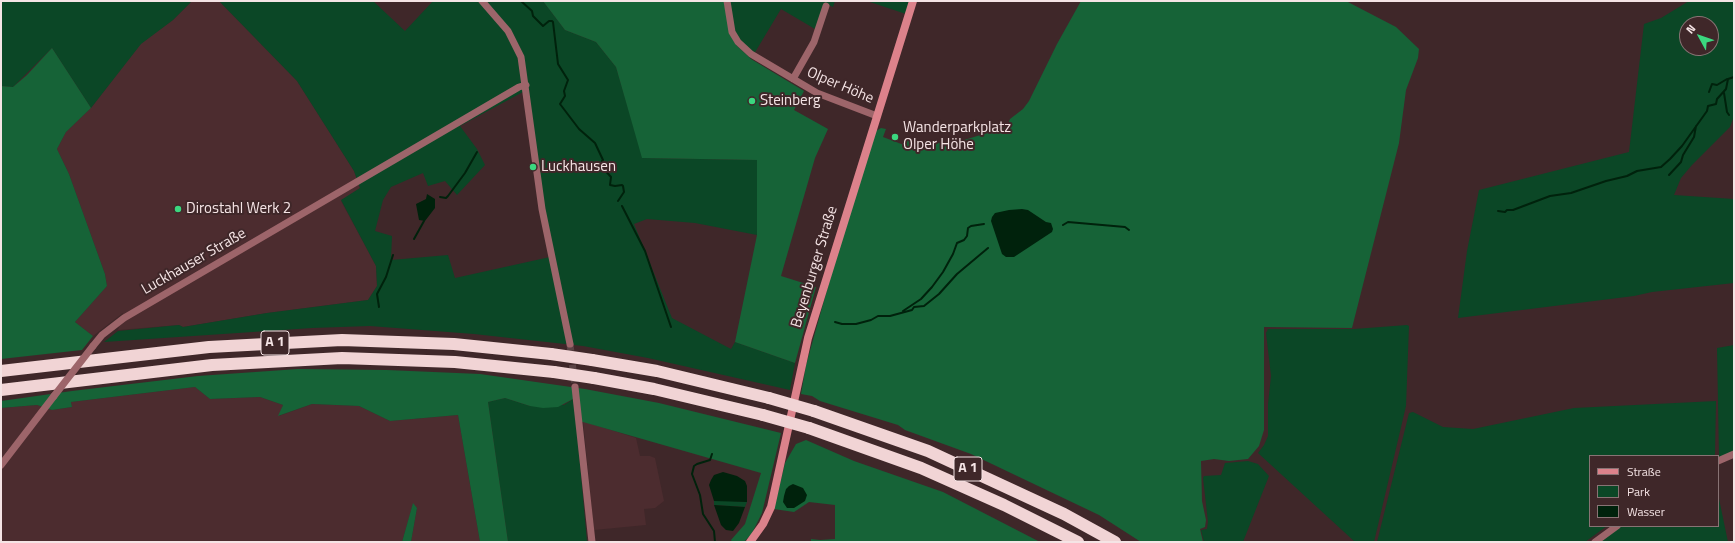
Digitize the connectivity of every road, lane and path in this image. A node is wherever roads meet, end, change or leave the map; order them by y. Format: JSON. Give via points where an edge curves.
{"nodes":[{"id":1,"x":482,"y":1,"type":"edge"},
{"id":2,"x":727,"y":1,"type":"edge"},
{"id":3,"x":914,"y":1,"type":"edge"},
{"id":4,"x":826,"y":6,"type":"dead end"},
{"id":5,"x":792,"y":79,"type":"junction"},
{"id":6,"x":526,"y":85,"type":"junction"},
{"id":7,"x":877,"y":116,"type":"junction"},
{"id":8,"x":570,"y":344,"type":"tunnel mouth"},
{"id":9,"x":1,"y":371,"type":"edge"},
{"id":10,"x":575,"y":387,"type":"tunnel mouth"},
{"id":11,"x":1,"y":390,"type":"edge"},
{"id":12,"x":1734,"y":454,"type":"edge"},
{"id":13,"x":1719,"y":461,"type":"edge"},
{"id":14,"x":1,"y":465,"type":"edge"},
{"id":15,"x":1616,"y":527,"type":"edge"},
{"id":16,"x":592,"y":542,"type":"edge"},
{"id":17,"x":750,"y":542,"type":"edge"},
{"id":18,"x":1078,"y":542,"type":"edge"},
{"id":19,"x":1115,"y":542,"type":"edge"},
{"id":20,"x":1595,"y":542,"type":"edge"}],
"edges":[{"from":1,"to":6,"type":"street","via":[[516,45]]},
{"from":2,"to":5,"type":"street","name":"Olper Höhe","via":[[730,24],[735,37],[751,54]]},
{"from":3,"to":7,"type":"main road","name":"Beyenburger Straße"},
{"from":4,"to":5,"type":"street","name":"Olper Höhe","via":[[814,42]]},
{"from":5,"to":7,"type":"street","name":"Olper Höhe","via":[[817,93]]},
{"from":6,"to":8,"type":"street","via":[[542,209]]},
{"from":6,"to":14,"type":"street","name":"Luckhauser Straße","bridge":true,"via":[[130,314],[93,346]]},
{"from":7,"to":17,"type":"main road","name":"Beyenburger Straße","via":[[808,338],[771,508]]},
{"from":9,"to":19,"type":"highway","number":"A 1","bridge":true,"via":[[210,347],[335,340],[454,344],[592,360],[657,371],[814,411],[928,451],[1064,514]]},
{"from":10,"to":16,"type":"street"},
{"from":11,"to":18,"type":"highway","number":"A 1","bridge":true,"via":[[212,365],[326,359],[455,362],[554,372],[654,389],[809,428],[920,468],[1004,505]]},
{"from":12,"to":13,"type":"street"},
{"from":15,"to":20,"type":"street"}]}
